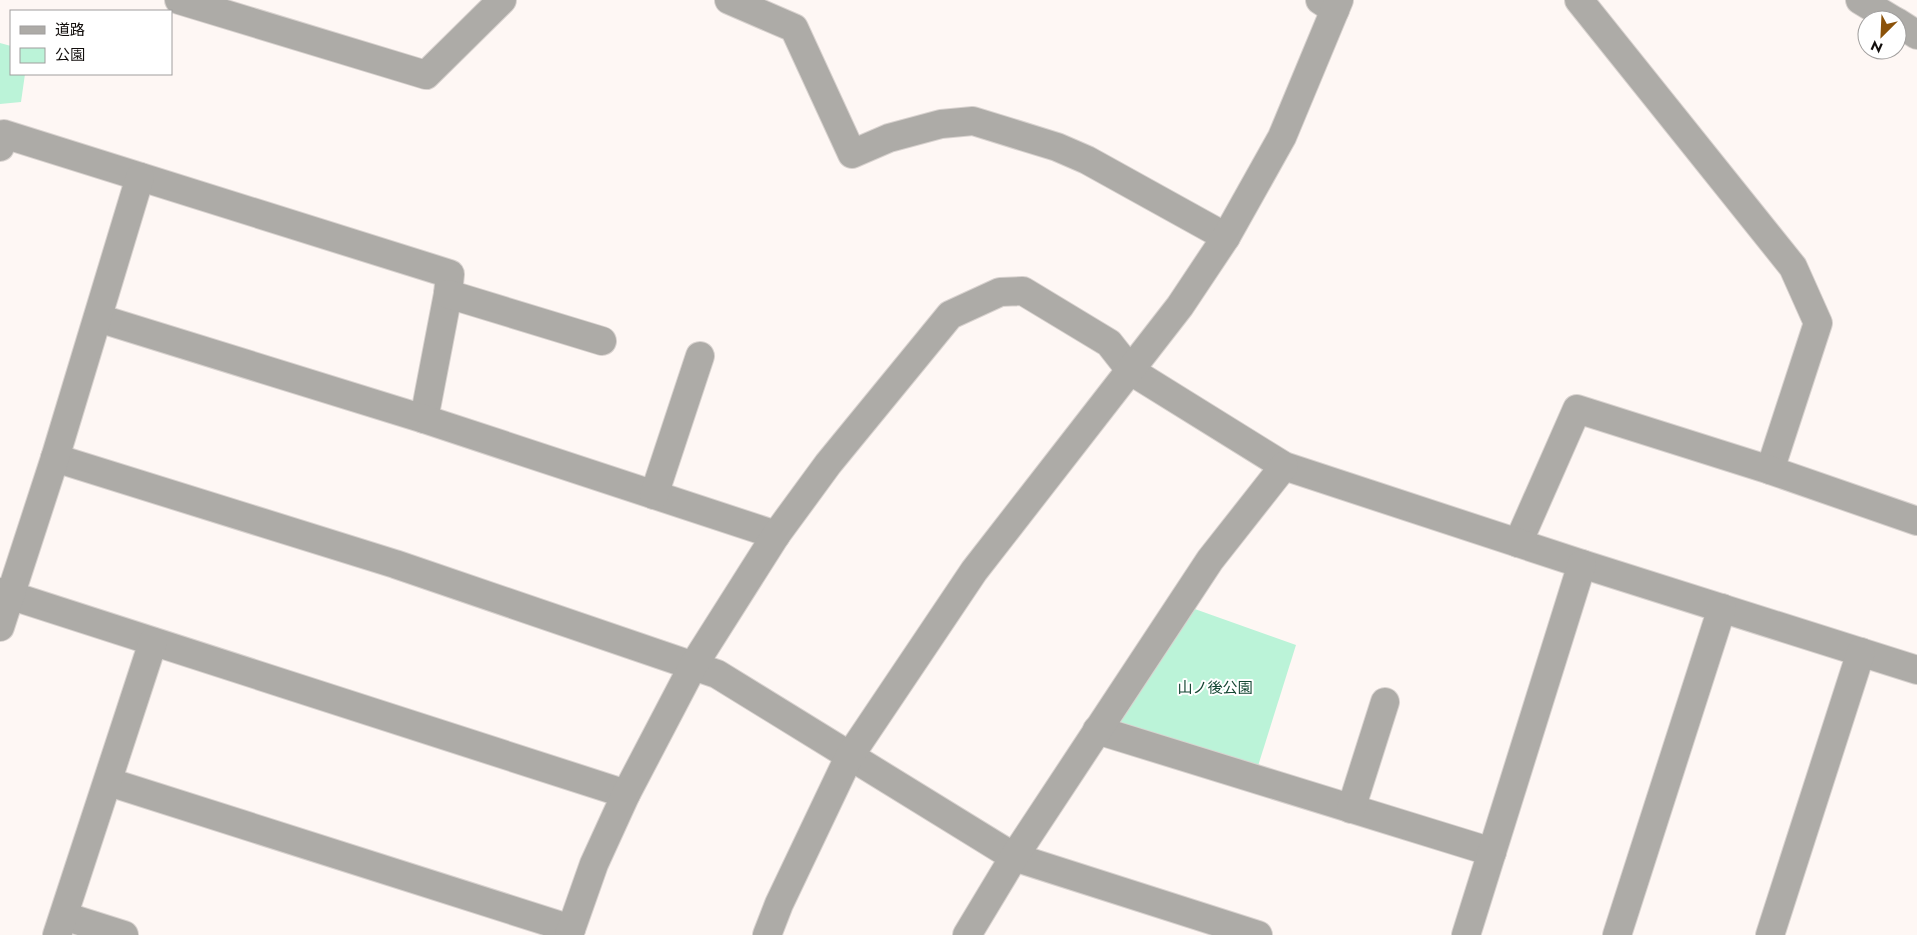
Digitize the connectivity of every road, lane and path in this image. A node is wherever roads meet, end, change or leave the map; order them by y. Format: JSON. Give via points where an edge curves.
{"nodes":[{"id":1,"x":179,"y":0,"type":"edge"},
{"id":2,"x":502,"y":0,"type":"edge"},
{"id":3,"x":729,"y":0,"type":"edge"},
{"id":4,"x":1579,"y":0,"type":"edge"},
{"id":5,"x":1860,"y":0,"type":"edge"},
{"id":6,"x":1332,"y":3,"type":"edge"},
{"id":7,"x":1876,"y":10,"type":"edge"},
{"id":8,"x":0,"y":147,"type":"edge"},
{"id":9,"x":140,"y":177,"type":"junction"},
{"id":10,"x":1226,"y":237,"type":"junction"},
{"id":11,"x":448,"y":294,"type":"junction"},
{"id":12,"x":98,"y":318,"type":"junction"},
{"id":13,"x":602,"y":342,"type":"dead end"},
{"id":14,"x":700,"y":356,"type":"dead end"},
{"id":15,"x":1131,"y":371,"type":"junction"},
{"id":16,"x":424,"y":419,"type":"junction"},
{"id":17,"x":55,"y":458,"type":"junction"},
{"id":18,"x":1284,"y":466,"type":"junction"},
{"id":19,"x":1770,"y":470,"type":"junction"},
{"id":20,"x":654,"y":495,"type":"junction"},
{"id":21,"x":1917,"y":521,"type":"edge"},
{"id":22,"x":776,"y":535,"type":"junction"},
{"id":23,"x":1518,"y":543,"type":"junction"},
{"id":24,"x":1582,"y":564,"type":"junction"},
{"id":25,"x":5,"y":594,"type":"edge"},
{"id":26,"x":1722,"y":608,"type":"junction"},
{"id":27,"x":0,"y":628,"type":"edge"},
{"id":28,"x":153,"y":642,"type":"junction"},
{"id":29,"x":1861,"y":652,"type":"junction"},
{"id":30,"x":693,"y":666,"type":"junction"},
{"id":31,"x":1917,"y":670,"type":"edge"},
{"id":32,"x":1386,"y":702,"type":"dead end"},
{"id":33,"x":1097,"y":730,"type":"junction"},
{"id":34,"x":849,"y":757,"type":"junction"},
{"id":35,"x":109,"y":782,"type":"junction"},
{"id":36,"x":626,"y":794,"type":"junction"},
{"id":37,"x":1351,"y":809,"type":"junction"},
{"id":38,"x":1492,"y":852,"type":"junction"},
{"id":39,"x":1014,"y":857,"type":"junction"},
{"id":40,"x":61,"y":925,"type":"edge"},
{"id":41,"x":570,"y":932,"type":"edge"},
{"id":42,"x":124,"y":935,"type":"edge"},
{"id":43,"x":766,"y":935,"type":"edge"},
{"id":44,"x":966,"y":935,"type":"edge"},
{"id":45,"x":1258,"y":935,"type":"edge"},
{"id":46,"x":1466,"y":935,"type":"edge"},
{"id":47,"x":1617,"y":935,"type":"edge"},
{"id":48,"x":1770,"y":935,"type":"edge"}],
"edges":[{"from":1,"to":2,"type":"street","via":[[426,75]]},
{"from":3,"to":10,"type":"street","via":[[794,28],[852,154],[889,138],[941,124],[973,121],[1057,147],[1087,160]]},
{"from":4,"to":19,"type":"street","via":[[1793,267],[1818,323]]},
{"from":5,"to":7,"type":"street"},
{"from":6,"to":10,"type":"street","via":[[1282,137]]},
{"from":8,"to":9,"type":"street","via":[[4,134]]},
{"from":9,"to":11,"type":"street","via":[[450,274]]},
{"from":9,"to":12,"type":"street"},
{"from":10,"to":15,"type":"street"},
{"from":11,"to":13,"type":"street"},
{"from":11,"to":16,"type":"street"},
{"from":12,"to":16,"type":"street"},
{"from":12,"to":17,"type":"street"},
{"from":14,"to":20,"type":"street"},
{"from":15,"to":18,"type":"street"},
{"from":15,"to":22,"type":"street","via":[[1109,344],[1023,291],[1000,292],[950,315],[828,464]]},
{"from":15,"to":34,"type":"street","via":[[974,571]]},
{"from":16,"to":20,"type":"street"},
{"from":17,"to":25,"type":"street"},
{"from":17,"to":30,"type":"street","via":[[396,564]]},
{"from":18,"to":23,"type":"street"},
{"from":18,"to":33,"type":"street","via":[[1210,560]]},
{"from":19,"to":21,"type":"street"},
{"from":19,"to":23,"type":"street","via":[[1577,409]]},
{"from":20,"to":22,"type":"street"},
{"from":22,"to":30,"type":"street"},
{"from":23,"to":24,"type":"street"},
{"from":24,"to":26,"type":"street"},
{"from":24,"to":38,"type":"street"},
{"from":25,"to":27,"type":"street"},
{"from":25,"to":28,"type":"street"},
{"from":26,"to":29,"type":"street"},
{"from":26,"to":47,"type":"street"},
{"from":28,"to":35,"type":"street"},
{"from":28,"to":36,"type":"street"},
{"from":29,"to":31,"type":"street"},
{"from":29,"to":48,"type":"street"},
{"from":30,"to":34,"type":"street","via":[[717,674]]},
{"from":30,"to":36,"type":"street"},
{"from":32,"to":37,"type":"street"},
{"from":33,"to":37,"type":"street"},
{"from":33,"to":39,"type":"street"},
{"from":34,"to":39,"type":"street"},
{"from":34,"to":43,"type":"street"},
{"from":35,"to":40,"type":"street"},
{"from":35,"to":41,"type":"street"},
{"from":36,"to":41,"type":"street","via":[[594,864]]},
{"from":37,"to":38,"type":"street"},
{"from":38,"to":46,"type":"street"},
{"from":39,"to":44,"type":"street"},
{"from":39,"to":45,"type":"street"},
{"from":40,"to":42,"type":"street"}]}
